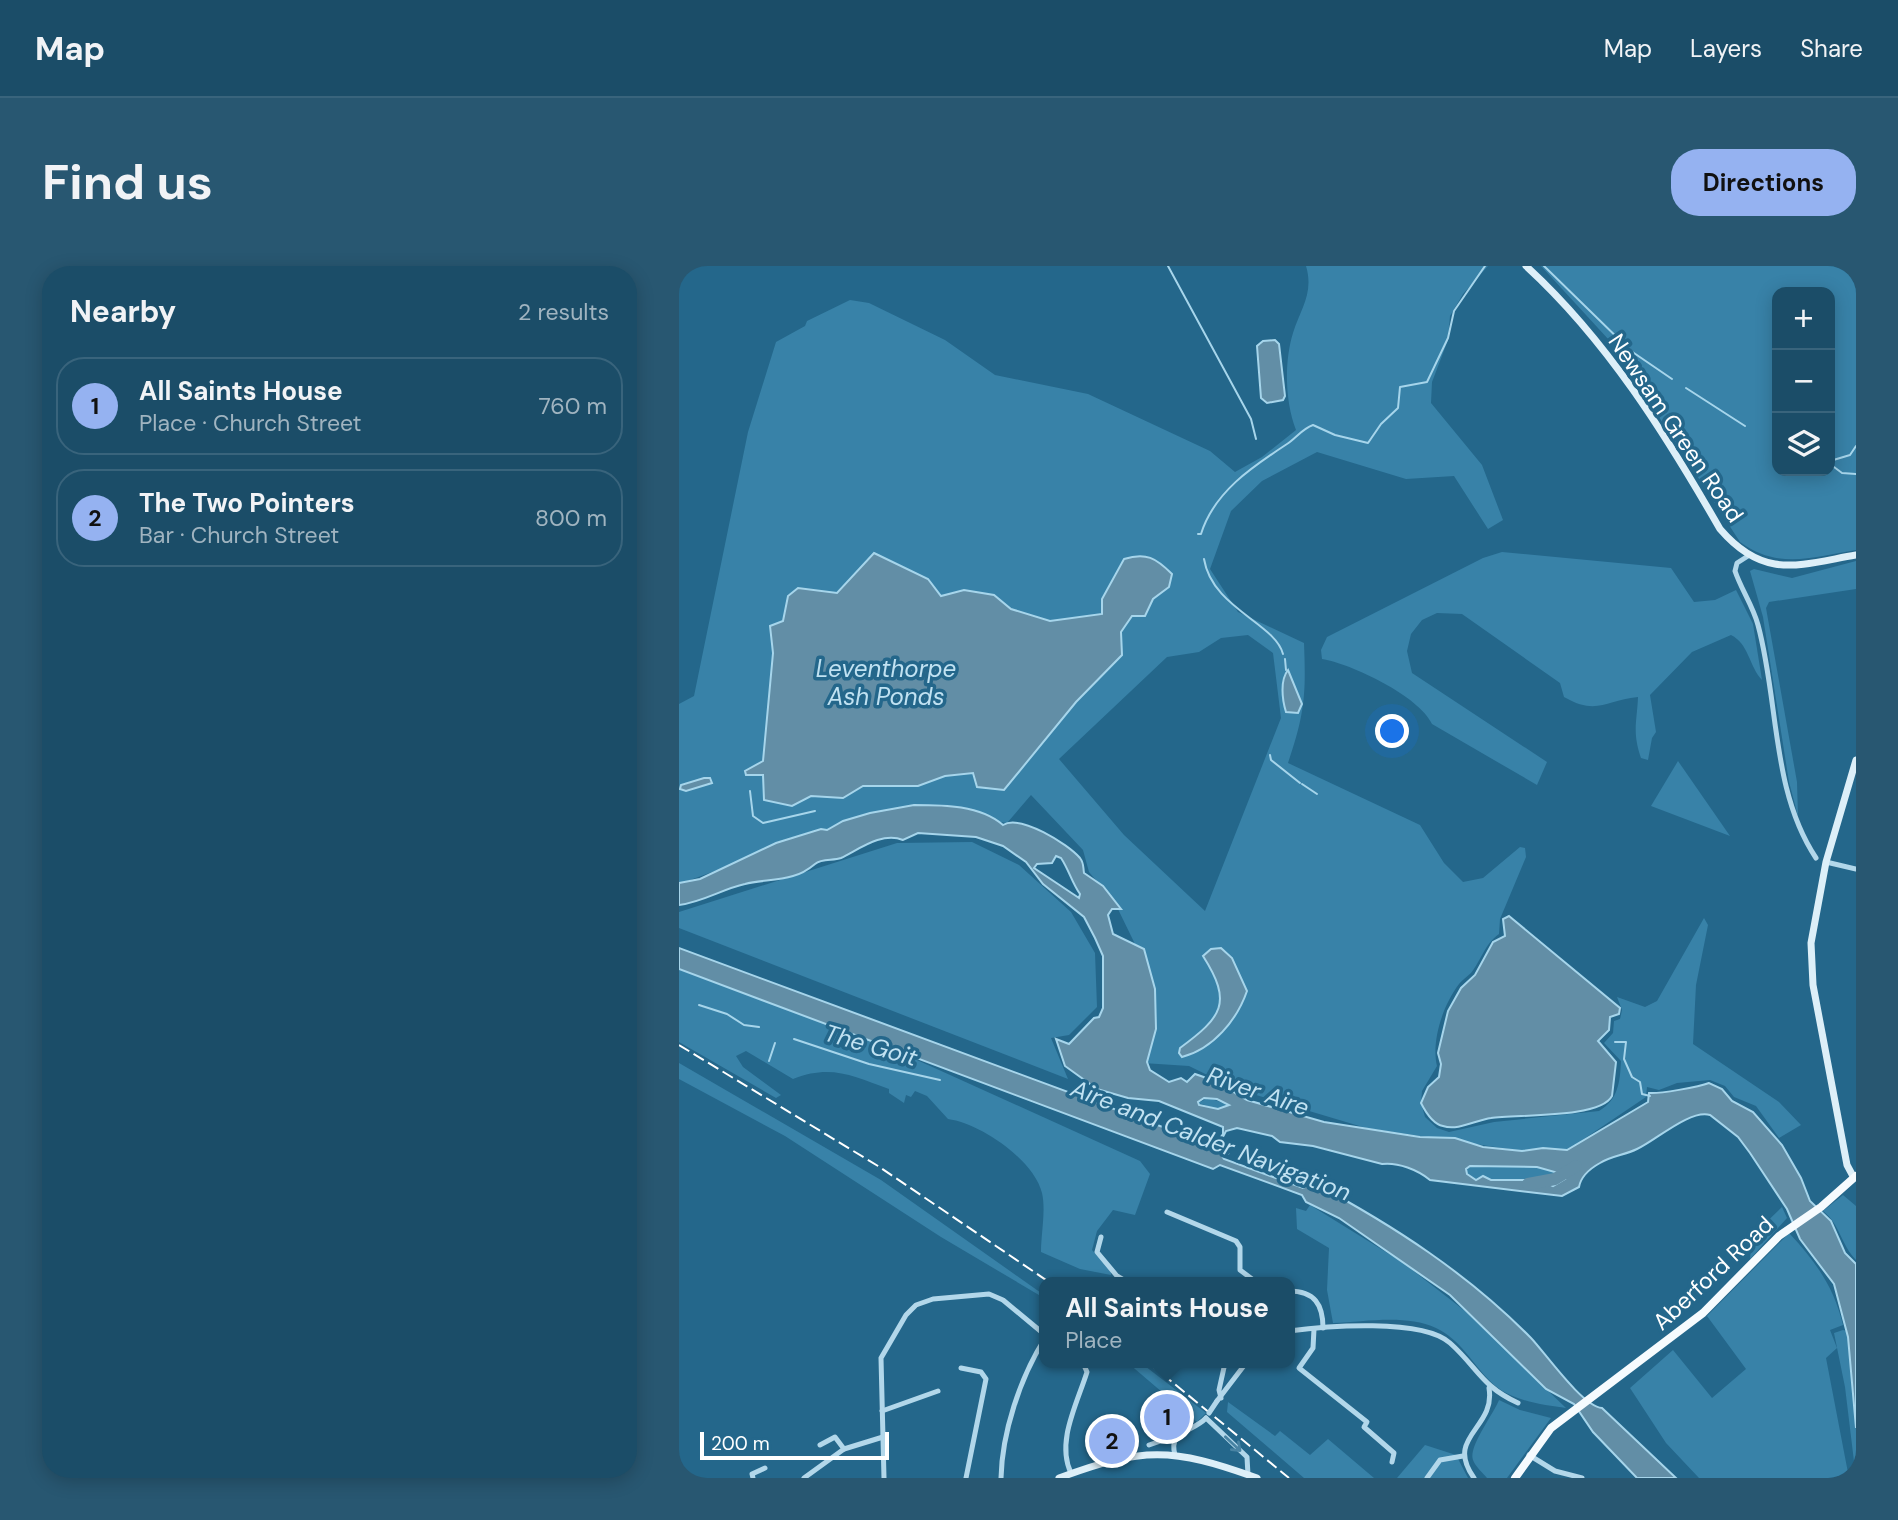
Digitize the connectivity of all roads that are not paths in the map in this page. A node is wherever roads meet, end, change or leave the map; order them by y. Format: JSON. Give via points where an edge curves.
{"nodes":[{"id":1,"x":1526,"y":266,"type":"edge"},
{"id":2,"x":1856,"y":555,"type":"edge"},
{"id":3,"x":1748,"y":556,"type":"junction"},
{"id":4,"x":1856,"y":760,"type":"edge"},
{"id":5,"x":1816,"y":858,"type":"dead end"},
{"id":6,"x":1826,"y":862,"type":"junction"},
{"id":7,"x":1856,"y":869,"type":"edge"},
{"id":8,"x":1855,"y":1177,"type":"edge"},
{"id":9,"x":1167,"y":1212,"type":"dead end"},
{"id":10,"x":1101,"y":1237,"type":"dead end"},
{"id":11,"x":1119,"y":1277,"type":"edge"},
{"id":12,"x":1249,"y":1277,"type":"edge"},
{"id":13,"x":1295,"y":1293,"type":"edge"},
{"id":14,"x":1323,"y":1328,"type":"junction"},
{"id":15,"x":1039,"y":1329,"type":"edge"},
{"id":16,"x":1314,"y":1329,"type":"junction"},
{"id":17,"x":1295,"y":1331,"type":"edge"},
{"id":18,"x":1039,"y":1349,"type":"edge"},
{"id":19,"x":961,"y":1368,"type":"dead end"},
{"id":20,"x":1085,"y":1368,"type":"edge"},
{"id":21,"x":1224,"y":1368,"type":"edge"},
{"id":22,"x":1242,"y":1368,"type":"edge"},
{"id":23,"x":1489,"y":1388,"type":"junction"},
{"id":24,"x":938,"y":1391,"type":"dead end"},
{"id":25,"x":1219,"y":1399,"type":"junction"},
{"id":26,"x":1518,"y":1403,"type":"dead end"},
{"id":27,"x":882,"y":1411,"type":"junction"},
{"id":28,"x":1205,"y":1418,"type":"junction"},
{"id":29,"x":1175,"y":1436,"type":"junction"},
{"id":30,"x":883,"y":1437,"type":"junction"},
{"id":31,"x":1395,"y":1440,"type":"dead end"},
{"id":32,"x":820,"y":1445,"type":"dead end"},
{"id":33,"x":1150,"y":1445,"type":"dead end"},
{"id":34,"x":1389,"y":1447,"type":"junction"},
{"id":35,"x":844,"y":1449,"type":"junction"},
{"id":36,"x":1175,"y":1455,"type":"junction"},
{"id":37,"x":1529,"y":1455,"type":"junction"},
{"id":38,"x":1463,"y":1457,"type":"junction"},
{"id":39,"x":1392,"y":1462,"type":"dead end"},
{"id":40,"x":765,"y":1468,"type":"dead end"},
{"id":41,"x":1071,"y":1473,"type":"junction"},
{"id":42,"x":1248,"y":1475,"type":"junction"},
{"id":43,"x":753,"y":1478,"type":"edge"},
{"id":44,"x":804,"y":1478,"type":"edge"},
{"id":45,"x":884,"y":1478,"type":"edge"},
{"id":46,"x":967,"y":1478,"type":"edge"},
{"id":47,"x":1001,"y":1478,"type":"edge"},
{"id":48,"x":1059,"y":1478,"type":"edge"},
{"id":49,"x":1257,"y":1478,"type":"edge"},
{"id":50,"x":1427,"y":1478,"type":"edge"},
{"id":51,"x":1474,"y":1478,"type":"edge"},
{"id":52,"x":1515,"y":1478,"type":"edge"},
{"id":53,"x":1582,"y":1478,"type":"edge"}],
"edges":[{"from":1,"to":3,"type":"street","name":"Newsam Green Road","via":[[1630,385],[1720,529]]},
{"from":2,"to":3,"type":"street","via":[[1803,567]]},
{"from":3,"to":5,"type":"street","via":[[1737,563],[1735,571],[1758,622],[1785,785],[1795,820]]},
{"from":4,"to":6,"type":"street"},
{"from":6,"to":7,"type":"street"},
{"from":6,"to":8,"type":"street","via":[[1811,943],[1812,975],[1847,1165]]},
{"from":8,"to":37,"type":"main road","name":"Aberford Road","via":[[1793,1226],[1703,1313],[1551,1428]]},
{"from":9,"to":12,"type":"street","via":[[1236,1241],[1240,1270]]},
{"from":10,"to":11,"type":"street","via":[[1097,1252]]},
{"from":13,"to":14,"type":"street","via":[[1315,1298],[1321,1305]]},
{"from":14,"to":16,"type":"street"},
{"from":14,"to":23,"type":"street","via":[[1411,1327],[1433,1333],[1448,1341]]},
{"from":15,"to":27,"type":"street","via":[[989,1294],[916,1305],[884,1349]]},
{"from":16,"to":17,"type":"street"},
{"from":16,"to":34,"type":"street","via":[[1313,1348],[1299,1368],[1367,1422],[1364,1427]]},
{"from":18,"to":47,"type":"street","via":[[1005,1444]]},
{"from":19,"to":46,"type":"street","via":[[981,1372],[986,1382]]},
{"from":20,"to":41,"type":"street","via":[[1064,1444],[1064,1459]]},
{"from":21,"to":25,"type":"street"},
{"from":22,"to":25,"type":"street"},
{"from":23,"to":26,"type":"street"},
{"from":23,"to":38,"type":"street","via":[[1488,1411],[1465,1443]]},
{"from":24,"to":27,"type":"street"},
{"from":25,"to":28,"type":"street","bridge":true},
{"from":27,"to":30,"type":"street"},
{"from":28,"to":29,"type":"street"},
{"from":28,"to":42,"type":"street","one_way":true,"via":[[1247,1457]]},
{"from":29,"to":33,"type":"street"},
{"from":29,"to":36,"type":"street"},
{"from":30,"to":35,"type":"street"},
{"from":30,"to":45,"type":"street"},
{"from":31,"to":34,"type":"street"},
{"from":32,"to":35,"type":"street","via":[[835,1437]]},
{"from":34,"to":39,"type":"street","via":[[1394,1453]]},
{"from":35,"to":44,"type":"street"},
{"from":36,"to":41,"type":"street","via":[[1115,1458]]},
{"from":36,"to":42,"type":"street"},
{"from":37,"to":52,"type":"main road"},
{"from":37,"to":53,"type":"street","via":[[1555,1471]]},
{"from":38,"to":50,"type":"street","via":[[1440,1460]]},
{"from":38,"to":51,"type":"street"},
{"from":40,"to":43,"type":"street","via":[[752,1474]]},
{"from":41,"to":48,"type":"street"},
{"from":42,"to":49,"type":"street"}]}
